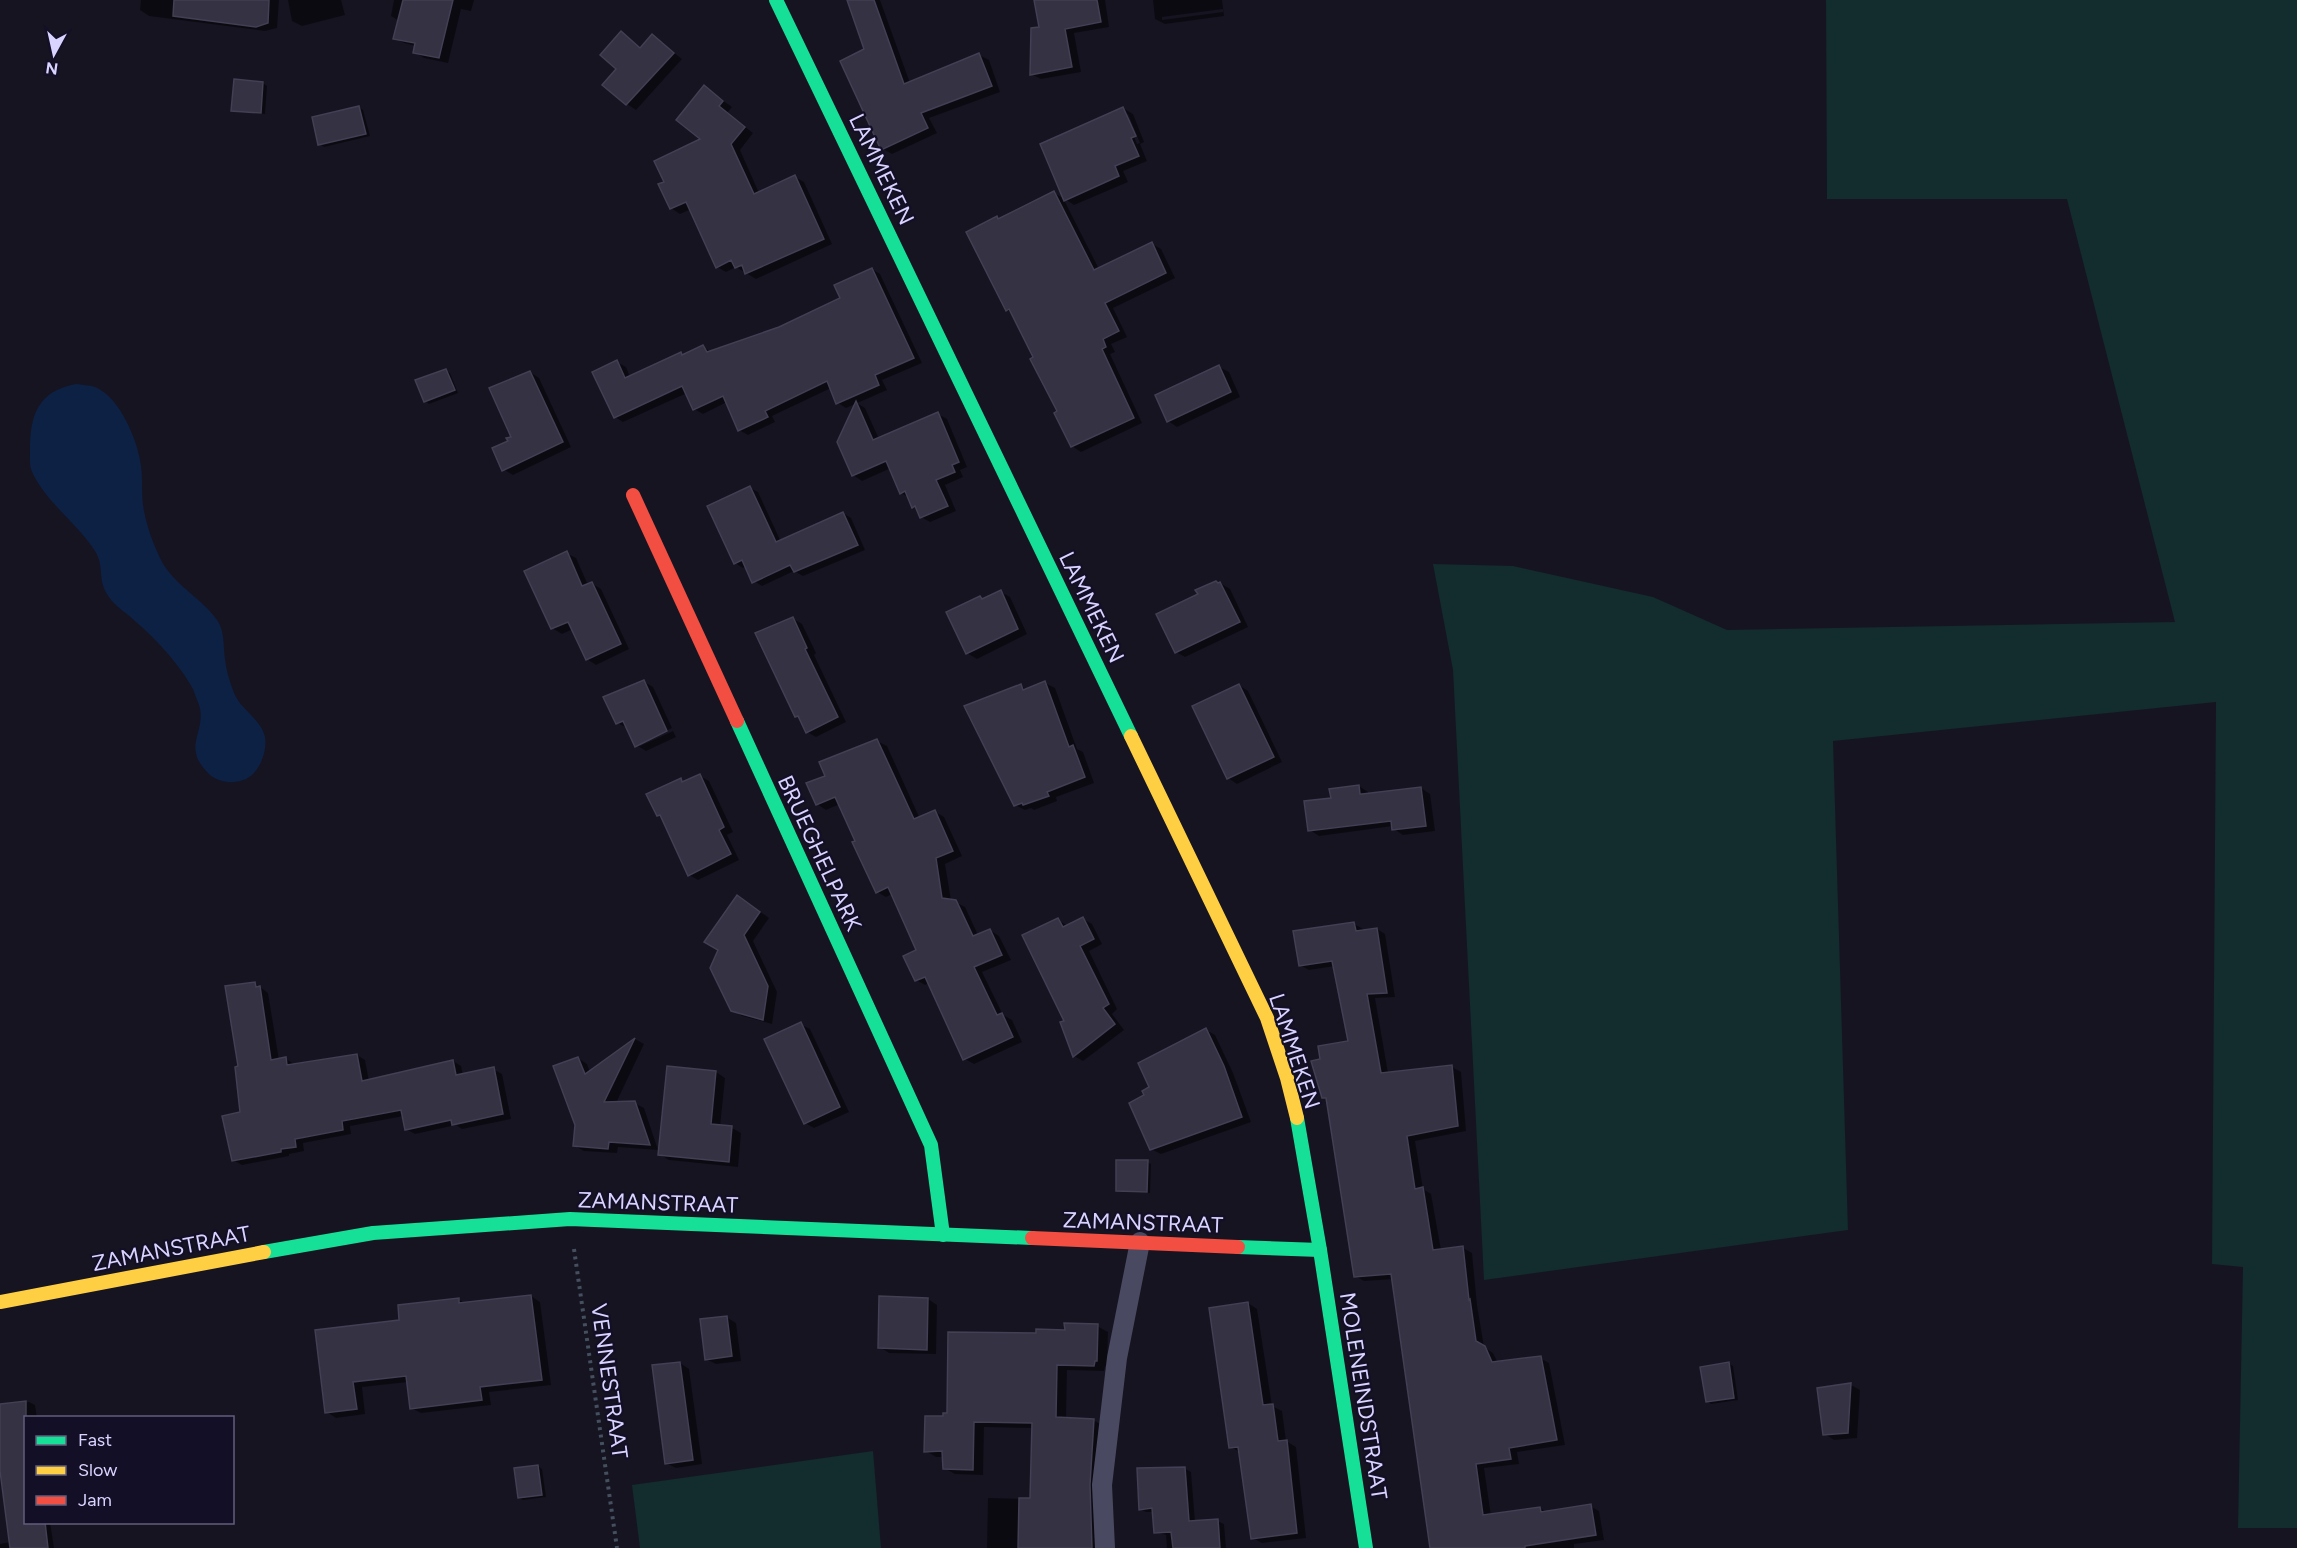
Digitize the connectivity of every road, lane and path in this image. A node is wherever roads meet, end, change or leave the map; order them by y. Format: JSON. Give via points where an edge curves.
{"nodes":[{"id":1,"x":776,"y":0,"type":"edge"},
{"id":2,"x":633,"y":495,"type":"dead end"},
{"id":3,"x":570,"y":1219,"type":"junction"},
{"id":4,"x":943,"y":1235,"type":"junction"},
{"id":5,"x":1140,"y":1242,"type":"junction"},
{"id":6,"x":1320,"y":1250,"type":"junction"},
{"id":7,"x":0,"y":1302,"type":"edge"},
{"id":8,"x":617,"y":1548,"type":"edge"},
{"id":9,"x":1106,"y":1548,"type":"edge"},
{"id":10,"x":1366,"y":1548,"type":"edge"}],
"edges":[{"from":1,"to":6,"type":"street","name":"LAMMEKEN","via":[[1267,1018],[1290,1089]]},
{"from":2,"to":4,"type":"street","name":"BRUEGHELPARK","via":[[932,1145]]},
{"from":3,"to":4,"type":"street","name":"ZAMANSTRAAT"},
{"from":3,"to":7,"type":"street","name":"ZAMANSTRAAT","via":[[374,1233]]},
{"from":3,"to":8,"type":"path","name":"VENNESTRAAT"},
{"from":4,"to":5,"type":"street","name":"ZAMANSTRAAT"},
{"from":5,"to":6,"type":"street","name":"ZAMANSTRAAT"},
{"from":5,"to":9,"type":"lane","via":[[1117,1358],[1102,1485]]},
{"from":6,"to":10,"type":"street","name":"MOLENEINDSTRAAT"}]}
